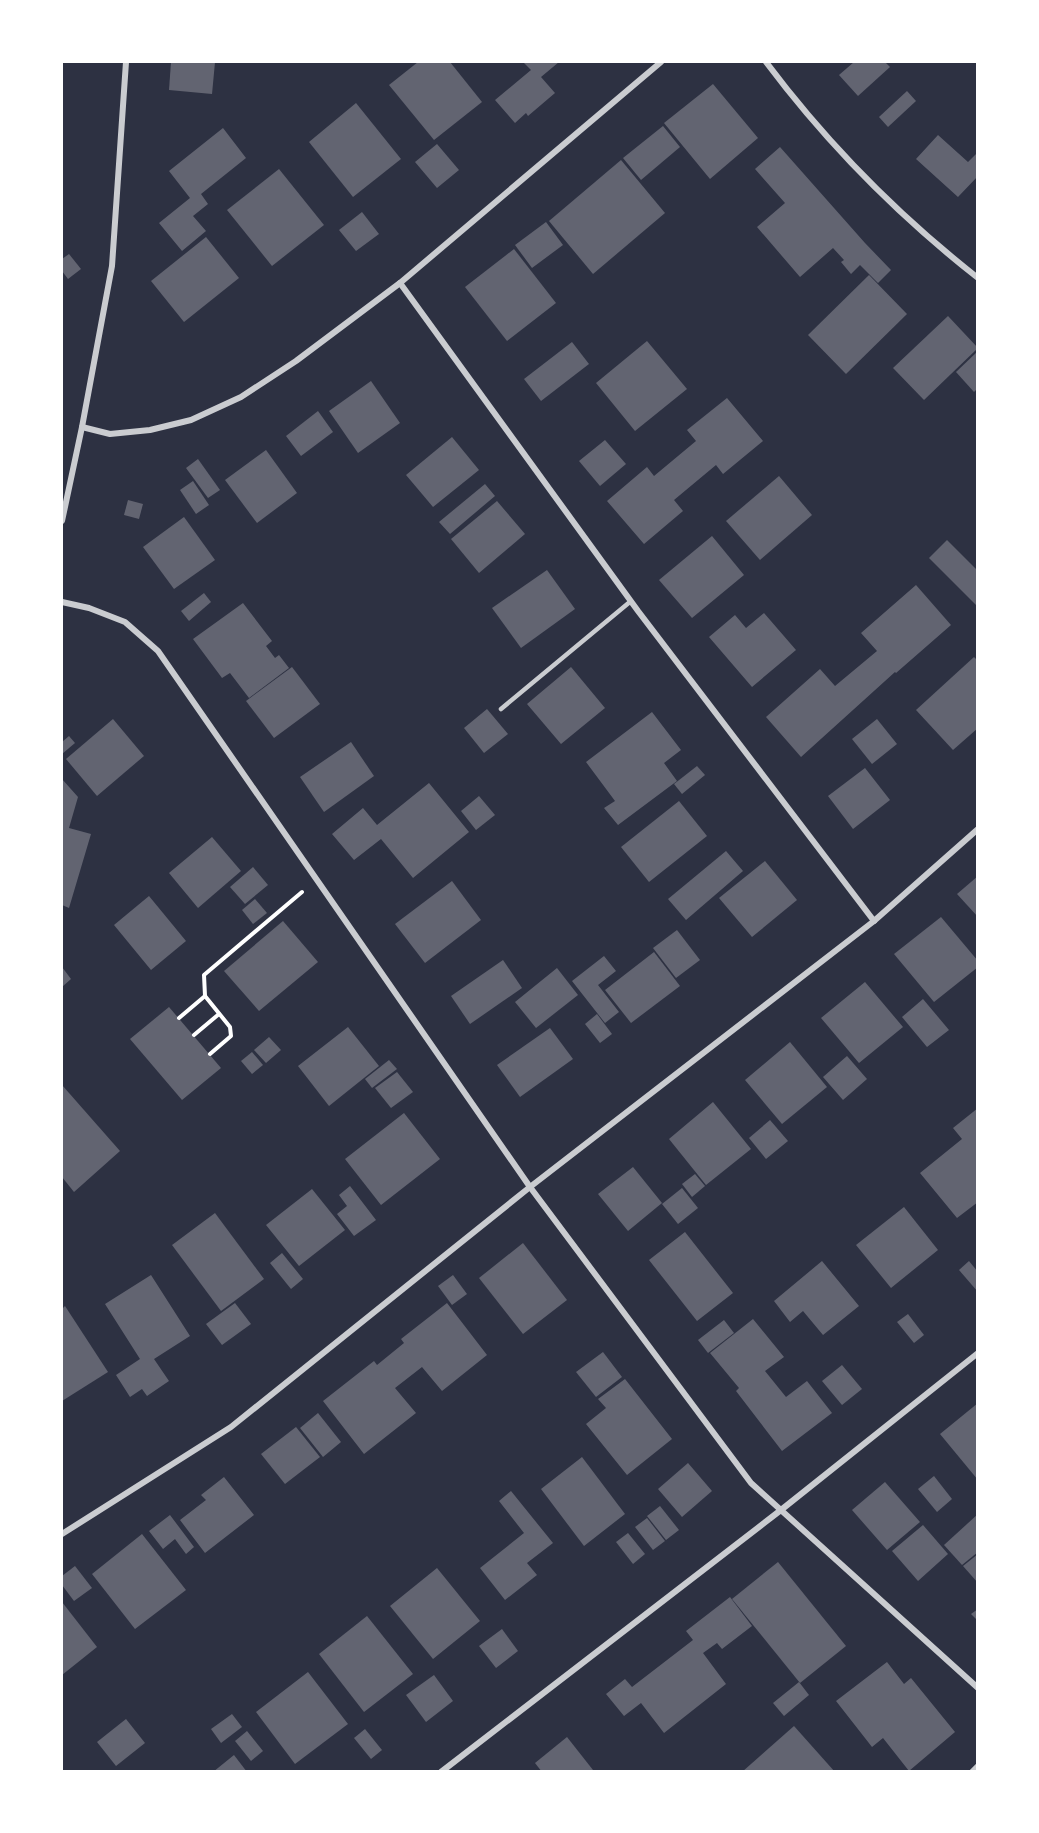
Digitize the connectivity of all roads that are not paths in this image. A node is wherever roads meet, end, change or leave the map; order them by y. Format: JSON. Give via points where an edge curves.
{"nodes":[{"id":1,"x":126,"y":62,"type":"edge"},
{"id":2,"x":661,"y":62,"type":"edge"},
{"id":3,"x":766,"y":62,"type":"edge"},
{"id":4,"x":978,"y":278,"type":"edge"},
{"id":5,"x":400,"y":283,"type":"junction"},
{"id":6,"x":82,"y":427,"type":"junction"},
{"id":7,"x":62,"y":521,"type":"edge"},
{"id":8,"x":631,"y":601,"type":"junction"},
{"id":9,"x":62,"y":602,"type":"edge"},
{"id":10,"x":501,"y":709,"type":"dead end"},
{"id":11,"x":978,"y":829,"type":"edge"},
{"id":12,"x":874,"y":921,"type":"junction"},
{"id":13,"x":530,"y":1187,"type":"junction"},
{"id":14,"x":978,"y":1353,"type":"edge"},
{"id":15,"x":781,"y":1510,"type":"junction"},
{"id":16,"x":62,"y":1534,"type":"edge"},
{"id":17,"x":978,"y":1688,"type":"edge"},
{"id":18,"x":978,"y":1766,"type":"edge"},
{"id":19,"x":441,"y":1772,"type":"edge"},
{"id":20,"x":972,"y":1772,"type":"edge"}],
"edges":[{"from":1,"to":6,"type":"street","via":[[112,266]]},
{"from":2,"to":5,"type":"street"},
{"from":3,"to":4,"type":"street","via":[[790,95],[853,164],[942,250]]},
{"from":5,"to":6,"type":"street","via":[[296,361],[241,397],[192,420],[110,434]]},
{"from":5,"to":8,"type":"street"},
{"from":6,"to":7,"type":"street"},
{"from":8,"to":10,"type":"lane"},
{"from":8,"to":12,"type":"street"},
{"from":9,"to":13,"type":"street","via":[[125,622],[158,651]]},
{"from":11,"to":12,"type":"street"},
{"from":12,"to":13,"type":"street"},
{"from":13,"to":15,"type":"street","via":[[750,1483]]},
{"from":13,"to":16,"type":"street","via":[[231,1426]]},
{"from":14,"to":15,"type":"street"},
{"from":15,"to":17,"type":"street"},
{"from":15,"to":19,"type":"street"},
{"from":18,"to":20,"type":"street"}]}
